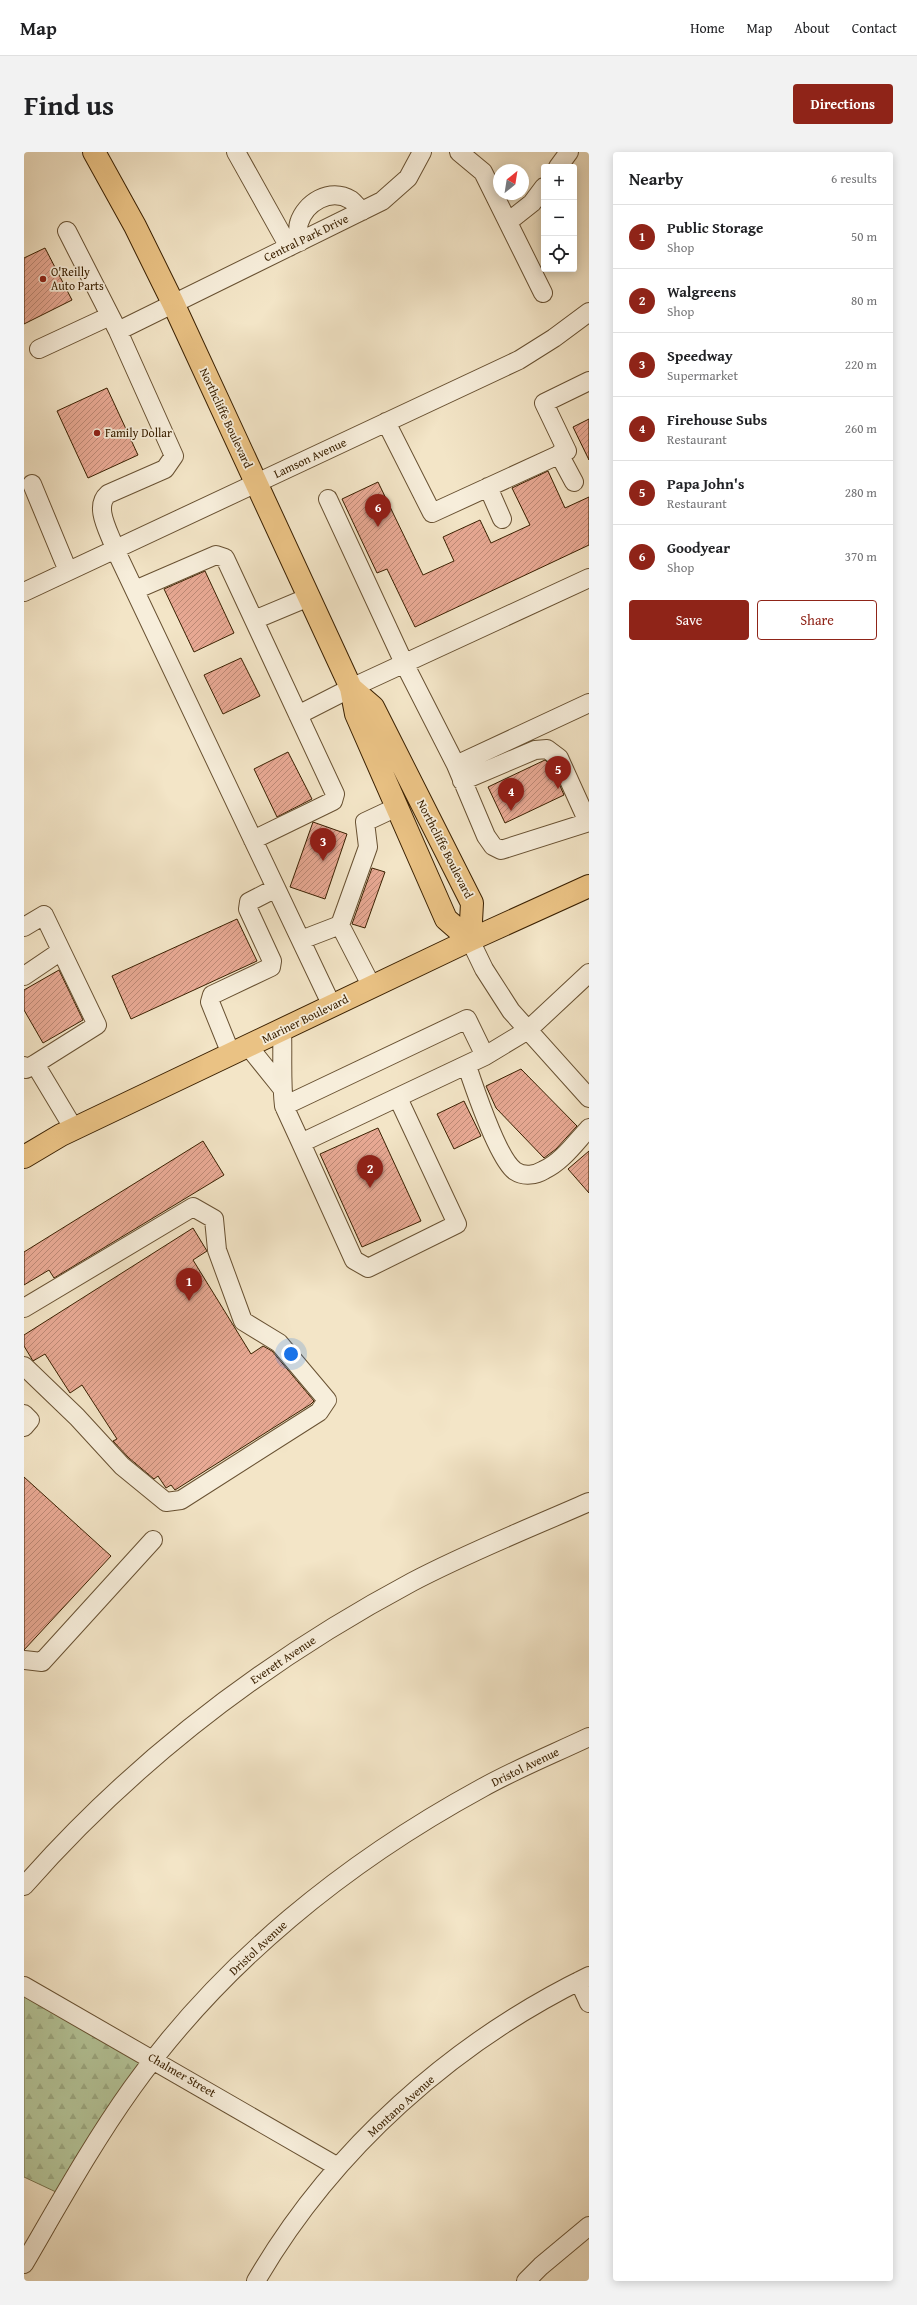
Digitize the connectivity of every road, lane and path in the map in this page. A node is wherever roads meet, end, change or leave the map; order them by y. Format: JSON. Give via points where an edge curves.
{"nodes":[{"id":1,"x":94,"y":152,"type":"edge"},
{"id":2,"x":236,"y":152,"type":"edge"},
{"id":3,"x":422,"y":152,"type":"edge"},
{"id":4,"x":458,"y":152,"type":"edge"},
{"id":5,"x":569,"y":152,"type":"edge"},
{"id":6,"x":560,"y":164,"type":"edge"},
{"id":7,"x":541,"y":191,"type":"edge"},
{"id":8,"x":362,"y":211,"type":"junction"},
{"id":9,"x":508,"y":222,"type":"junction"},
{"id":10,"x":67,"y":231,"type":"dead end"},
{"id":11,"x":295,"y":244,"type":"junction"},
{"id":12,"x":544,"y":293,"type":"dead end"},
{"id":13,"x":173,"y":303,"type":"junction"},
{"id":14,"x":589,"y":312,"type":"edge"},
{"id":15,"x":114,"y":323,"type":"junction"},
{"id":16,"x":39,"y":348,"type":"dead end"},
{"id":17,"x":589,"y":381,"type":"edge"},
{"id":18,"x":386,"y":422,"type":"junction"},
{"id":19,"x":559,"y":454,"type":"junction"},
{"id":20,"x":574,"y":482,"type":"dead end"},
{"id":21,"x":256,"y":483,"type":"junction"},
{"id":22,"x":32,"y":484,"type":"dead end"},
{"id":23,"x":488,"y":487,"type":"junction"},
{"id":24,"x":328,"y":499,"type":"dead end"},
{"id":25,"x":502,"y":519,"type":"dead end"},
{"id":26,"x":115,"y":549,"type":"junction"},
{"id":27,"x":68,"y":571,"type":"junction"},
{"id":28,"x":589,"y":578,"type":"edge"},
{"id":29,"x":134,"y":590,"type":"junction"},
{"id":30,"x":24,"y":592,"type":"edge"},
{"id":31,"x":309,"y":597,"type":"junction"},
{"id":32,"x":254,"y":620,"type":"junction"},
{"id":33,"x":404,"y":664,"type":"junction"},
{"id":34,"x":352,"y":688,"type":"junction"},
{"id":35,"x":589,"y":703,"type":"edge"},
{"id":36,"x":298,"y":716,"type":"junction"},
{"id":37,"x":459,"y":773,"type":"junction"},
{"id":38,"x":398,"y":807,"type":"junction"},
{"id":39,"x":589,"y":822,"type":"edge"},
{"id":40,"x":253,"y":840,"type":"junction"},
{"id":41,"x":589,"y":886,"type":"edge"},
{"id":42,"x":276,"y":888,"type":"junction"},
{"id":43,"x":340,"y":925,"type":"junction"},
{"id":44,"x":24,"y":927,"type":"edge"},
{"id":45,"x":301,"y":940,"type":"junction"},
{"id":46,"x":470,"y":940,"type":"junction"},
{"id":47,"x":61,"y":951,"type":"junction"},
{"id":48,"x":589,"y":973,"type":"edge"},
{"id":49,"x":24,"y":976,"type":"edge"},
{"id":50,"x":372,"y":987,"type":"junction"},
{"id":51,"x":332,"y":1006,"type":"junction"},
{"id":52,"x":282,"y":1030,"type":"junction"},
{"id":53,"x":528,"y":1030,"type":"junction"},
{"id":54,"x":239,"y":1050,"type":"junction"},
{"id":55,"x":486,"y":1056,"type":"junction"},
{"id":56,"x":29,"y":1065,"type":"edge"},
{"id":57,"x":466,"y":1066,"type":"junction"},
{"id":58,"x":281,"y":1087,"type":"junction"},
{"id":59,"x":398,"y":1098,"type":"junction"},
{"id":60,"x":589,"y":1098,"type":"edge"},
{"id":61,"x":284,"y":1106,"type":"junction"},
{"id":62,"x":589,"y":1128,"type":"edge"},
{"id":63,"x":74,"y":1129,"type":"junction"},
{"id":64,"x":301,"y":1143,"type":"junction"},
{"id":65,"x":24,"y":1157,"type":"edge"},
{"id":66,"x":24,"y":1308,"type":"edge"},
{"id":67,"x":24,"y":1366,"type":"edge"},
{"id":68,"x":24,"y":1414,"type":"edge"},
{"id":69,"x":24,"y":1427,"type":"edge"},
{"id":70,"x":589,"y":1502,"type":"edge"},
{"id":71,"x":153,"y":1540,"type":"dead end"},
{"id":72,"x":24,"y":1660,"type":"edge"},
{"id":73,"x":589,"y":1737,"type":"edge"},
{"id":74,"x":24,"y":1886,"type":"edge"},
{"id":75,"x":584,"y":1979,"type":"edge"},
{"id":76,"x":24,"y":1986,"type":"edge"},
{"id":77,"x":589,"y":2003,"type":"edge"},
{"id":78,"x":154,"y":2059,"type":"junction"},
{"id":79,"x":338,"y":2167,"type":"junction"},
{"id":80,"x":589,"y":2226,"type":"edge"},
{"id":81,"x":24,"y":2264,"type":"edge"},
{"id":82,"x":256,"y":2281,"type":"edge"},
{"id":83,"x":526,"y":2281,"type":"edge"}],
"edges":[{"from":1,"to":13,"type":"main road","name":"Northcliffe Boulevard","via":[[135,226]]},
{"from":2,"to":11,"type":"street"},
{"from":3,"to":8,"type":"street","name":"Central Park Drive","via":[[408,178],[382,201]]},
{"from":4,"to":9,"type":"street","via":[[483,172]]},
{"from":5,"to":6,"type":"street"},
{"from":7,"to":9,"type":"street","via":[[532,203]]},
{"from":8,"to":11,"type":"street","name":"Central Park Drive"},
{"from":8,"to":11,"type":"street","via":[[350,200],[334,195],[317,199],[304,210]]},
{"from":9,"to":12,"type":"street"},
{"from":10,"to":15,"type":"street"},
{"from":11,"to":13,"type":"street","name":"Central Park Drive"},
{"from":13,"to":15,"type":"street","name":"Central Park Drive"},
{"from":13,"to":21,"type":"main road","name":"Northcliffe Boulevard"},
{"from":14,"to":18,"type":"street","name":"Lamson Avenue","via":[[519,360]]},
{"from":15,"to":16,"type":"street","name":"Central Park Drive"},
{"from":15,"to":26,"type":"street","via":[[174,456],[165,469],[108,494],[102,500],[101,508]]},
{"from":17,"to":19,"type":"street","via":[[544,403],[567,451]]},
{"from":18,"to":21,"type":"street","name":"Lamson Avenue"},
{"from":18,"to":23,"type":"street","via":[[432,513]]},
{"from":19,"to":20,"type":"street"},
{"from":19,"to":23,"type":"street"},
{"from":21,"to":26,"type":"street","name":"Lamson Avenue"},
{"from":21,"to":31,"type":"main road","name":"Northcliffe Boulevard"},
{"from":22,"to":27,"type":"street"},
{"from":23,"to":25,"type":"street"},
{"from":24,"to":33,"type":"street"},
{"from":26,"to":27,"type":"street","name":"Lamson Avenue"},
{"from":26,"to":29,"type":"street"},
{"from":27,"to":30,"type":"street","name":"Lamson Avenue"},
{"from":28,"to":33,"type":"street"},
{"from":29,"to":32,"type":"street","via":[[216,554],[225,558]]},
{"from":29,"to":40,"type":"street"},
{"from":31,"to":32,"type":"street"},
{"from":31,"to":34,"type":"main road","name":"Northcliffe Boulevard"},
{"from":32,"to":36,"type":"street"},
{"from":33,"to":34,"type":"street"},
{"from":33,"to":37,"type":"street"},
{"from":34,"to":36,"type":"street"},
{"from":34,"to":38,"type":"main road","name":"Northcliffe Boulevard","via":[[356,714]]},
{"from":34,"to":46,"type":"main road","name":"Northcliffe Boulevard","via":[[374,707],[472,903]]},
{"from":35,"to":37,"type":"street"},
{"from":36,"to":40,"type":"street","via":[[335,794],[333,801]]},
{"from":37,"to":39,"type":"street","via":[[535,750],[547,750],[559,758]]},
{"from":37,"to":39,"type":"street","via":[[486,836],[493,846],[501,850]]},
{"from":38,"to":43,"type":"street","via":[[365,822],[368,847]]},
{"from":38,"to":46,"type":"main road","name":"Northcliffe Boulevard","via":[[446,919]]},
{"from":40,"to":42,"type":"street"},
{"from":41,"to":46,"type":"main road","name":"Mariner Boulevard"},
{"from":42,"to":45,"type":"street"},
{"from":42,"to":54,"type":"street","via":[[249,902],[248,909],[272,961],[271,967],[212,995],[210,1002]]},
{"from":43,"to":45,"type":"street"},
{"from":43,"to":50,"type":"street"},
{"from":44,"to":47,"type":"street","via":[[44,915]]},
{"from":45,"to":51,"type":"street"},
{"from":46,"to":50,"type":"main road","name":"Mariner Boulevard"},
{"from":46,"to":53,"type":"street","via":[[484,969],[511,1011]]},
{"from":47,"to":49,"type":"street"},
{"from":47,"to":56,"type":"street","via":[[97,1025]]},
{"from":48,"to":53,"type":"street"},
{"from":50,"to":51,"type":"main road","name":"Mariner Boulevard"},
{"from":51,"to":52,"type":"main road","name":"Mariner Boulevard"},
{"from":52,"to":54,"type":"main road","name":"Mariner Boulevard"},
{"from":52,"to":58,"type":"street","via":[[284,1074]]},
{"from":53,"to":55,"type":"street"},
{"from":53,"to":60,"type":"street"},
{"from":54,"to":58,"type":"street"},
{"from":54,"to":63,"type":"main road","name":"Mariner Boulevard"},
{"from":55,"to":57,"type":"street"},
{"from":55,"to":61,"type":"street","via":[[467,1019]]},
{"from":56,"to":63,"type":"street"},
{"from":57,"to":59,"type":"street"},
{"from":57,"to":62,"type":"street","via":[[484,1115],[505,1158],[515,1171],[528,1175],[545,1170]]},
{"from":58,"to":61,"type":"street"},
{"from":59,"to":64,"type":"street"},
{"from":59,"to":64,"type":"street","via":[[457,1224],[368,1268],[354,1260]]},
{"from":61,"to":64,"type":"street"},
{"from":63,"to":65,"type":"main road","name":"Mariner Boulevard"},
{"from":66,"to":67,"type":"street","via":[[193,1207],[214,1218],[217,1250],[243,1321],[278,1343],[327,1400],[319,1412],[181,1500],[166,1502],[122,1466],[77,1416]]},
{"from":68,"to":69,"type":"street","via":[[30,1420]]},
{"from":70,"to":74,"type":"street","name":"Everett Avenue","via":[[477,1550],[414,1582],[292,1653],[234,1694],[142,1768],[74,1833]]},
{"from":71,"to":72,"type":"street","via":[[42,1662]]},
{"from":73,"to":78,"type":"street","name":"Dristol Avenue","via":[[483,1788],[428,1819],[328,1887],[237,1967]]},
{"from":75,"to":77,"type":"street"},
{"from":75,"to":79,"type":"street","name":"Montano Avenue","via":[[500,2028],[451,2062],[376,2127]]},
{"from":76,"to":78,"type":"street","name":"Chalmer Street"},
{"from":78,"to":79,"type":"street","name":"Chalmer Street"},
{"from":78,"to":81,"type":"street","name":"Dristol Avenue","via":[[97,2140]]},
{"from":79,"to":82,"type":"street","name":"Montano Avenue","via":[[302,2210]]},
{"from":80,"to":83,"type":"street"}]}
